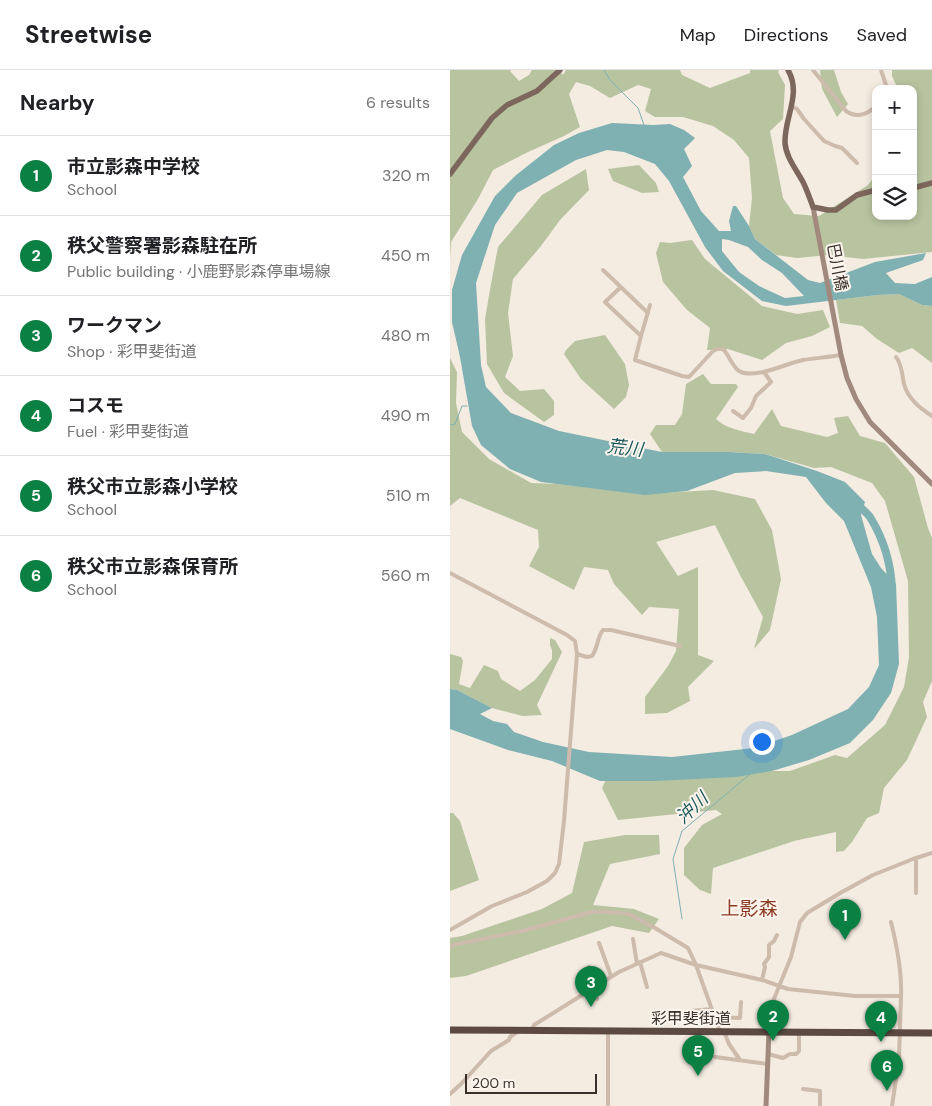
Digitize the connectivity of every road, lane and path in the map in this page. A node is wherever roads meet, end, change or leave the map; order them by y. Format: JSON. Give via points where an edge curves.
{"nodes":[{"id":1,"x":560,"y":70,"type":"edge"},
{"id":2,"x":788,"y":70,"type":"edge"},
{"id":3,"x":813,"y":70,"type":"edge"},
{"id":4,"x":882,"y":70,"type":"edge"},
{"id":5,"x":886,"y":85,"type":"edge"},
{"id":6,"x":791,"y":106,"type":"junction"},
{"id":7,"x":872,"y":109,"type":"edge"},
{"id":8,"x":857,"y":163,"type":"dead end"},
{"id":9,"x":450,"y":174,"type":"edge"},
{"id":10,"x":932,"y":183,"type":"edge"},
{"id":11,"x":917,"y":187,"type":"edge"},
{"id":12,"x":872,"y":191,"type":"edge"},
{"id":13,"x":814,"y":210,"type":"junction"},
{"id":14,"x":603,"y":270,"type":"dead end"},
{"id":15,"x":620,"y":287,"type":"junction"},
{"id":16,"x":650,"y":305,"type":"dead end"},
{"id":17,"x":648,"y":313,"type":"junction"},
{"id":18,"x":641,"y":336,"type":"junction"},
{"id":19,"x":841,"y":356,"type":"junction"},
{"id":20,"x":896,"y":357,"type":"dead end"},
{"id":21,"x":764,"y":372,"type":"junction"},
{"id":22,"x":732,"y":411,"type":"dead end"},
{"id":23,"x":932,"y":416,"type":"edge"},
{"id":24,"x":932,"y":484,"type":"edge"},
{"id":25,"x":450,"y":573,"type":"edge"},
{"id":26,"x":680,"y":646,"type":"dead end"},
{"id":27,"x":577,"y":654,"type":"junction"},
{"id":28,"x":932,"y":853,"type":"edge"},
{"id":29,"x":916,"y":858,"type":"junction"},
{"id":30,"x":916,"y":894,"type":"dead end"},
{"id":31,"x":891,"y":922,"type":"dead end"},
{"id":32,"x":450,"y":930,"type":"edge"},
{"id":33,"x":777,"y":934,"type":"dead end"},
{"id":34,"x":633,"y":939,"type":"dead end"},
{"id":35,"x":599,"y":942,"type":"dead end"},
{"id":36,"x":450,"y":947,"type":"edge"},
{"id":37,"x":638,"y":963,"type":"junction"},
{"id":38,"x":696,"y":965,"type":"junction"},
{"id":39,"x":589,"y":968,"type":"dead end"},
{"id":40,"x":611,"y":976,"type":"junction"},
{"id":41,"x":762,"y":980,"type":"junction"},
{"id":42,"x":595,"y":986,"type":"junction"},
{"id":43,"x":779,"y":986,"type":"junction"},
{"id":44,"x":647,"y":987,"type":"dead end"},
{"id":45,"x":901,"y":996,"type":"junction"},
{"id":46,"x":597,"y":998,"type":"dead end"},
{"id":47,"x":741,"y":1002,"type":"dead end"},
{"id":48,"x":712,"y":1009,"type":"junction"},
{"id":49,"x":691,"y":1011,"type":"dead end"},
{"id":50,"x":715,"y":1017,"type":"junction"},
{"id":51,"x":450,"y":1030,"type":"edge"},
{"id":52,"x":519,"y":1030,"type":"junction"},
{"id":53,"x":532,"y":1030,"type":"junction"},
{"id":54,"x":608,"y":1030,"type":"junction"},
{"id":55,"x":768,"y":1031,"type":"junction"},
{"id":56,"x":799,"y":1031,"type":"junction"},
{"id":57,"x":720,"y":1032,"type":"junction"},
{"id":58,"x":900,"y":1032,"type":"junction"},
{"id":59,"x":932,"y":1032,"type":"edge"},
{"id":60,"x":768,"y":1054,"type":"junction"},
{"id":61,"x":715,"y":1057,"type":"dead end"},
{"id":62,"x":740,"y":1060,"type":"junction"},
{"id":63,"x":767,"y":1064,"type":"junction"},
{"id":64,"x":803,"y":1089,"type":"dead end"},
{"id":65,"x":450,"y":1094,"type":"edge"},
{"id":66,"x":608,"y":1106,"type":"edge"},
{"id":67,"x":766,"y":1106,"type":"edge"},
{"id":68,"x":820,"y":1106,"type":"edge"},
{"id":69,"x":892,"y":1106,"type":"edge"}],
"edges":[{"from":1,"to":9,"type":"main road","via":[[537,91],[507,105],[492,118]]},
{"from":2,"to":6,"type":"main road","via":[[794,96]]},
{"from":3,"to":7,"type":"street","via":[[846,111],[857,116]]},
{"from":4,"to":5,"type":"street"},
{"from":6,"to":8,"type":"street","via":[[797,108],[824,141],[842,148]]},
{"from":6,"to":13,"type":"main road","via":[[785,135],[786,152]]},
{"from":10,"to":11,"type":"main road"},
{"from":12,"to":13,"type":"main road","via":[[857,195],[836,210]]},
{"from":13,"to":19,"type":"main road","name":"巴川橋"},
{"from":14,"to":15,"type":"street"},
{"from":15,"to":17,"type":"street"},
{"from":15,"to":18,"type":"street","via":[[605,302]]},
{"from":16,"to":17,"type":"street"},
{"from":17,"to":18,"type":"street"},
{"from":18,"to":21,"type":"street","via":[[635,360],[682,376],[689,377],[718,349],[723,349],[742,372]]},
{"from":19,"to":21,"type":"street","via":[[801,361]]},
{"from":19,"to":24,"type":"main road","name":"巴川橋","via":[[851,390],[866,417]]},
{"from":20,"to":23,"type":"street","via":[[907,393]]},
{"from":21,"to":22,"type":"street","via":[[771,382],[756,396],[743,418]]},
{"from":25,"to":27,"type":"street","via":[[567,635],[574,641]]},
{"from":26,"to":27,"type":"street","via":[[604,630],[592,656]]},
{"from":27,"to":32,"type":"street","via":[[564,821],[555,872],[548,881],[492,906]]},
{"from":28,"to":29,"type":"street"},
{"from":29,"to":30,"type":"street"},
{"from":29,"to":43,"type":"street","via":[[873,875],[807,913],[800,922]]},
{"from":31,"to":45,"type":"street"},
{"from":33,"to":41,"type":"street","via":[[770,945]]},
{"from":34,"to":37,"type":"street"},
{"from":35,"to":40,"type":"street"},
{"from":36,"to":38,"type":"street","via":[[592,912],[609,912],[629,914],[678,941],[688,948]]},
{"from":37,"to":38,"type":"street","via":[[661,953]]},
{"from":37,"to":40,"type":"street"},
{"from":37,"to":44,"type":"street"},
{"from":38,"to":41,"type":"street"},
{"from":38,"to":48,"type":"street"},
{"from":39,"to":42,"type":"street"},
{"from":40,"to":42,"type":"street"},
{"from":41,"to":43,"type":"street"},
{"from":42,"to":46,"type":"street"},
{"from":42,"to":53,"type":"street","via":[[534,1025]]},
{"from":43,"to":45,"type":"street","via":[[855,996]]},
{"from":43,"to":55,"type":"street","via":[[767,1016]]},
{"from":45,"to":58,"type":"street"},
{"from":47,"to":50,"type":"street","via":[[740,1018]]},
{"from":48,"to":49,"type":"street"},
{"from":48,"to":50,"type":"street"},
{"from":50,"to":57,"type":"street"},
{"from":51,"to":52,"type":"highway","name":"彩甲斐街道"},
{"from":52,"to":53,"type":"highway","name":"彩甲斐街道"},
{"from":52,"to":65,"type":"street","via":[[491,1051]]},
{"from":53,"to":54,"type":"highway","name":"彩甲斐街道"},
{"from":54,"to":57,"type":"highway","name":"彩甲斐街道"},
{"from":54,"to":66,"type":"street"},
{"from":55,"to":56,"type":"highway","name":"彩甲斐街道"},
{"from":55,"to":57,"type":"highway","name":"彩甲斐街道"},
{"from":55,"to":60,"type":"main road"},
{"from":56,"to":58,"type":"highway","name":"彩甲斐街道"},
{"from":56,"to":60,"type":"street","via":[[799,1051],[796,1054],[783,1058]]},
{"from":57,"to":62,"type":"street","via":[[725,1034]]},
{"from":58,"to":59,"type":"highway","name":"彩甲斐街道"},
{"from":58,"to":69,"type":"street"},
{"from":60,"to":63,"type":"main road"},
{"from":61,"to":62,"type":"street"},
{"from":62,"to":63,"type":"street"},
{"from":63,"to":67,"type":"main road"},
{"from":64,"to":68,"type":"street","via":[[820,1091]]}]}
